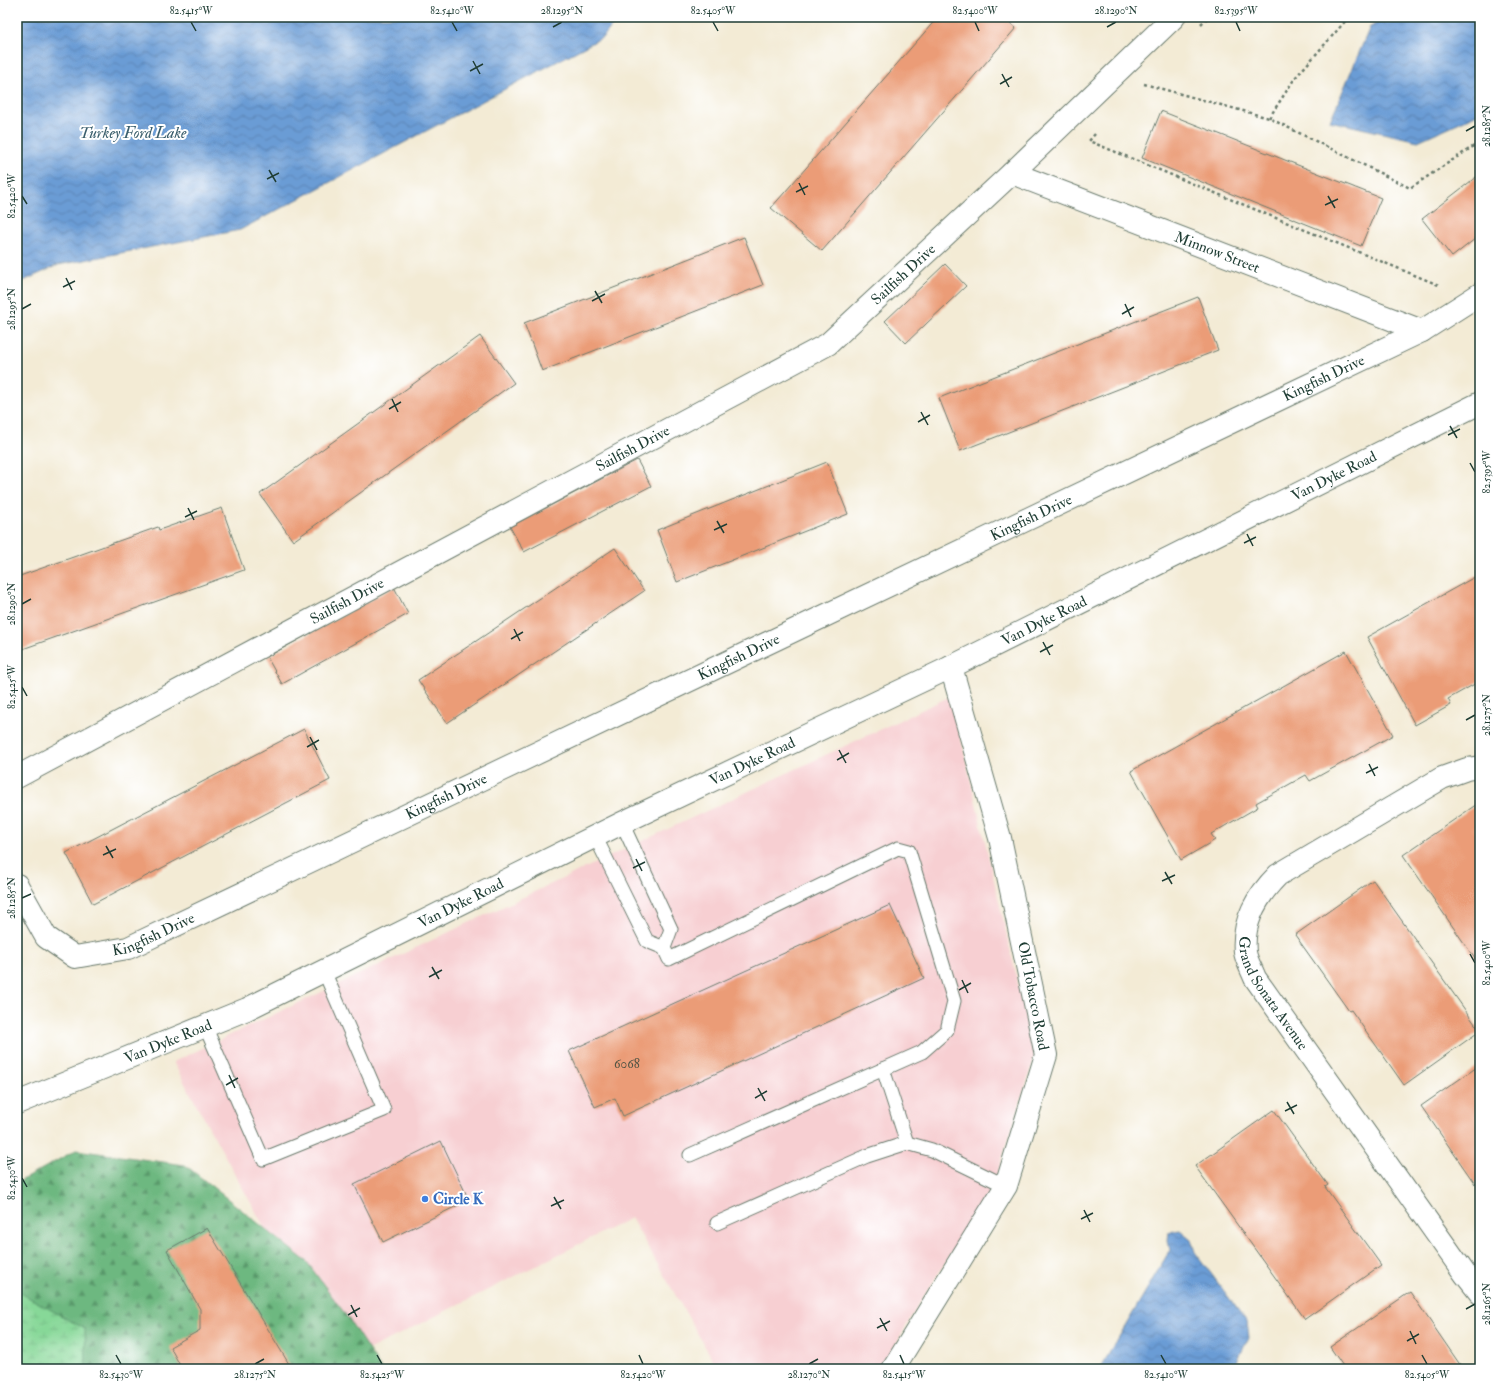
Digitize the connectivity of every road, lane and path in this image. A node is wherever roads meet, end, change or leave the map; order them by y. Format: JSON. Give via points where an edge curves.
{"nodes":[{"id":1,"x":1174,"y":17,"type":"edge"},
{"id":2,"x":1208,"y":17,"type":"edge"},
{"id":3,"x":1349,"y":17,"type":"edge"},
{"id":4,"x":1196,"y":28,"type":"dead end"},
{"id":5,"x":1140,"y":82,"type":"dead end"},
{"id":6,"x":1269,"y":118,"type":"junction"},
{"id":7,"x":1099,"y":130,"type":"dead end"},
{"id":8,"x":1480,"y":142,"type":"edge"},
{"id":9,"x":1012,"y":173,"type":"junction"},
{"id":10,"x":1444,"y":287,"type":"dead end"},
{"id":11,"x":1480,"y":294,"type":"edge"},
{"id":12,"x":1422,"y":331,"type":"junction"},
{"id":13,"x":1480,"y":403,"type":"edge"},
{"id":14,"x":951,"y":667,"type":"junction"},
{"id":15,"x":1480,"y":767,"type":"edge"},
{"id":16,"x":17,"y":777,"type":"edge"},
{"id":17,"x":622,"y":823,"type":"junction"},
{"id":18,"x":595,"y":836,"type":"junction"},
{"id":19,"x":17,"y":885,"type":"edge"},
{"id":20,"x":664,"y":948,"type":"junction"},
{"id":21,"x":324,"y":971,"type":"junction"},
{"id":22,"x":205,"y":1026,"type":"junction"},
{"id":23,"x":883,"y":1069,"type":"junction"},
{"id":24,"x":17,"y":1103,"type":"edge"},
{"id":25,"x":907,"y":1143,"type":"junction"},
{"id":26,"x":690,"y":1155,"type":"dead end"},
{"id":27,"x":1006,"y":1186,"type":"junction"},
{"id":28,"x":717,"y":1223,"type":"dead end"},
{"id":29,"x":1480,"y":1293,"type":"edge"},
{"id":30,"x":894,"y":1369,"type":"edge"}],
"edges":[{"from":1,"to":9,"type":"street","name":"Sailfish Drive"},
{"from":2,"to":4,"type":"path"},
{"from":3,"to":6,"type":"path","via":[[1295,78]]},
{"from":5,"to":6,"type":"path"},
{"from":6,"to":8,"type":"path","via":[[1410,188]]},
{"from":7,"to":10,"type":"path","via":[[1089,141]]},
{"from":9,"to":12,"type":"street","name":"Minnow Street"},
{"from":9,"to":16,"type":"street","name":"Sailfish Drive","via":[[828,344]]},
{"from":11,"to":12,"type":"street","name":"Kingfish Drive"},
{"from":12,"to":19,"type":"street","name":"Kingfish Drive","via":[[128,948],[75,957],[46,937]]},
{"from":13,"to":14,"type":"street","name":"Van Dyke Road"},
{"from":14,"to":17,"type":"street","name":"Van Dyke Road"},
{"from":14,"to":27,"type":"street","name":"Old Tobacco Road","via":[[1000,838],[1046,1055]]},
{"from":15,"to":29,"type":"street","name":"Grand Sonata Avenue","via":[[1467,768],[1442,778],[1278,875],[1264,889],[1253,906],[1246,930],[1245,953],[1255,978]]},
{"from":17,"to":18,"type":"street","name":"Van Dyke Road"},
{"from":17,"to":20,"type":"lane","via":[[671,929]]},
{"from":18,"to":20,"type":"lane","via":[[647,941]]},
{"from":18,"to":21,"type":"street","name":"Van Dyke Road"},
{"from":20,"to":23,"type":"lane","via":[[669,959],[898,848],[909,851],[954,1001],[947,1030],[922,1052]]},
{"from":21,"to":22,"type":"street","name":"Van Dyke Road","via":[[247,1009]]},
{"from":21,"to":22,"type":"lane","via":[[384,1110],[263,1159]]},
{"from":22,"to":24,"type":"street","name":"Van Dyke Road"},
{"from":23,"to":25,"type":"lane"},
{"from":23,"to":26,"type":"lane"},
{"from":25,"to":27,"type":"lane","via":[[932,1150]]},
{"from":25,"to":28,"type":"lane","via":[[867,1156]]},
{"from":27,"to":30,"type":"street","name":"Old Tobacco Road"}]}
